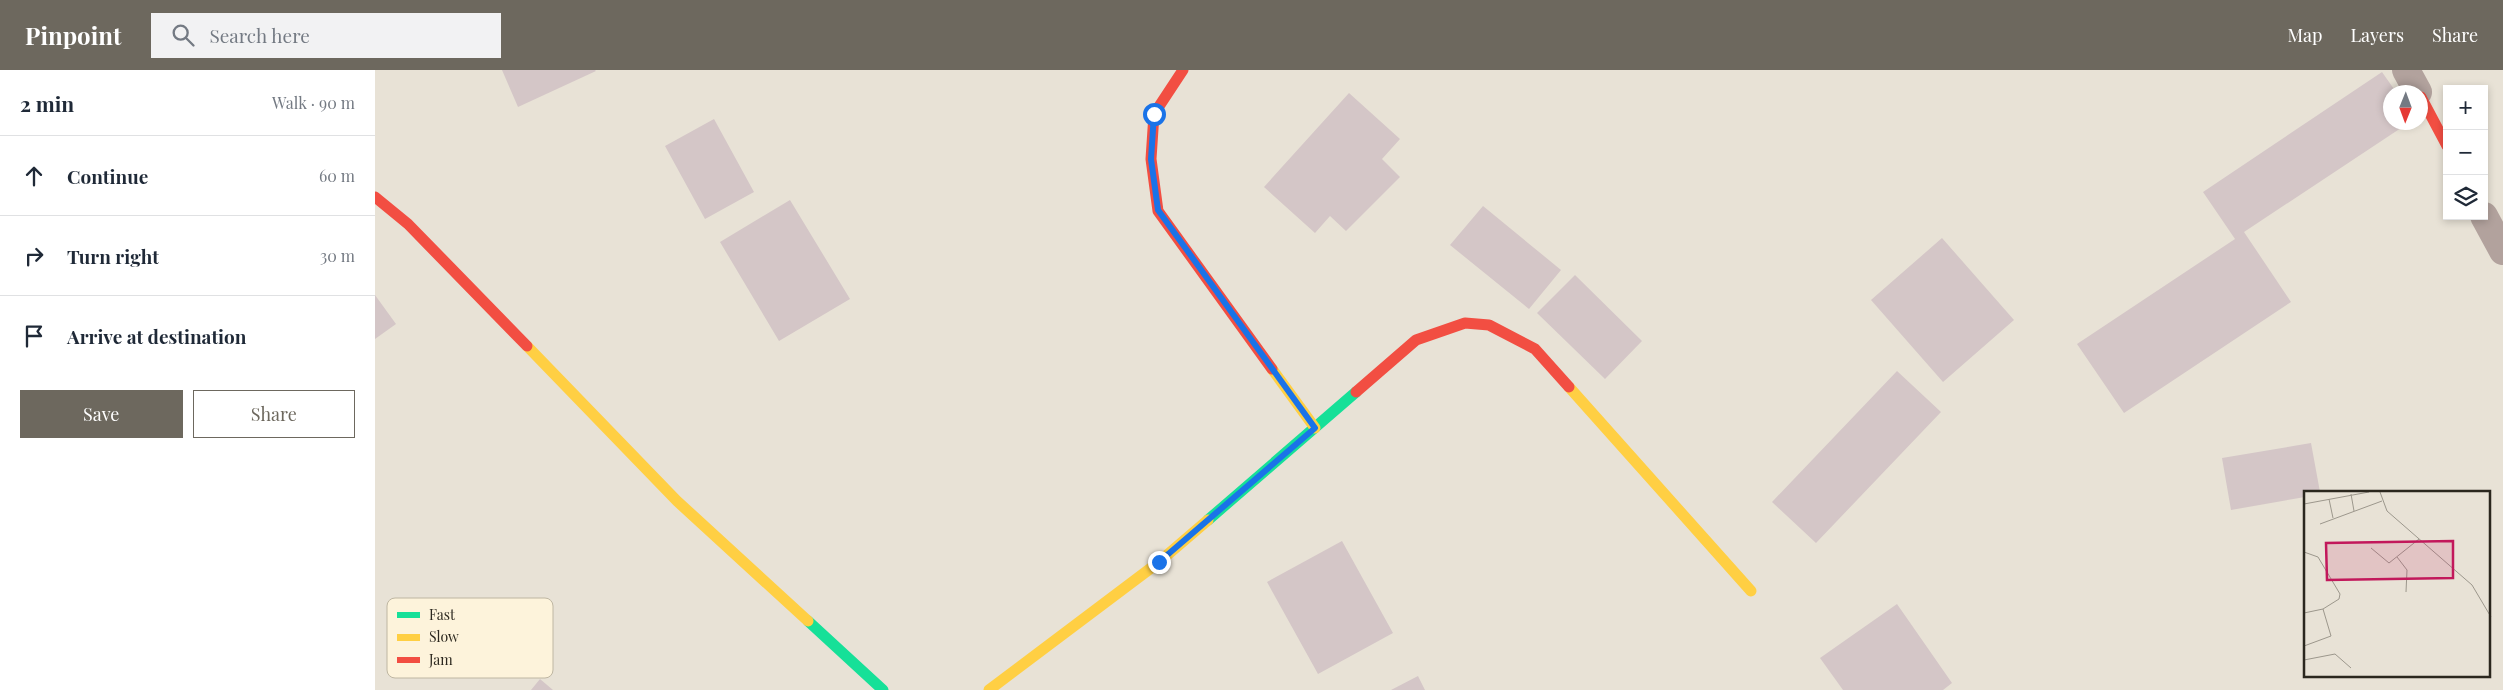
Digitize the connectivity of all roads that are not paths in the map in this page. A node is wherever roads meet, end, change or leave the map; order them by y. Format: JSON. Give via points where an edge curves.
{"nodes":[{"id":1,"x":1183,"y":70,"type":"edge"},
{"id":2,"x":2406,"y":70,"type":"edge"},
{"id":3,"x":2414,"y":85,"type":"edge"},
{"id":4,"x":2428,"y":110,"type":"edge"},
{"id":5,"x":2443,"y":138,"type":"edge"},
{"id":6,"x":375,"y":197,"type":"edge"},
{"id":7,"x":2486,"y":220,"type":"edge"},
{"id":8,"x":2503,"y":251,"type":"edge"},
{"id":9,"x":1315,"y":428,"type":"junction"},
{"id":10,"x":1751,"y":591,"type":"dead end"},
{"id":11,"x":883,"y":690,"type":"edge"},
{"id":12,"x":989,"y":690,"type":"edge"}],
"edges":[{"from":1,"to":9,"type":"street","via":[[1154,114],[1151,159],[1158,210]]},
{"from":2,"to":3,"type":"street"},
{"from":4,"to":5,"type":"street"},
{"from":6,"to":11,"type":"street","via":[[408,224],[677,502]]},
{"from":7,"to":8,"type":"street"},
{"from":9,"to":10,"type":"street","via":[[1417,340],[1449,325],[1476,321],[1498,327],[1535,349]]},
{"from":9,"to":12,"type":"street","via":[[1159,562]]}]}
